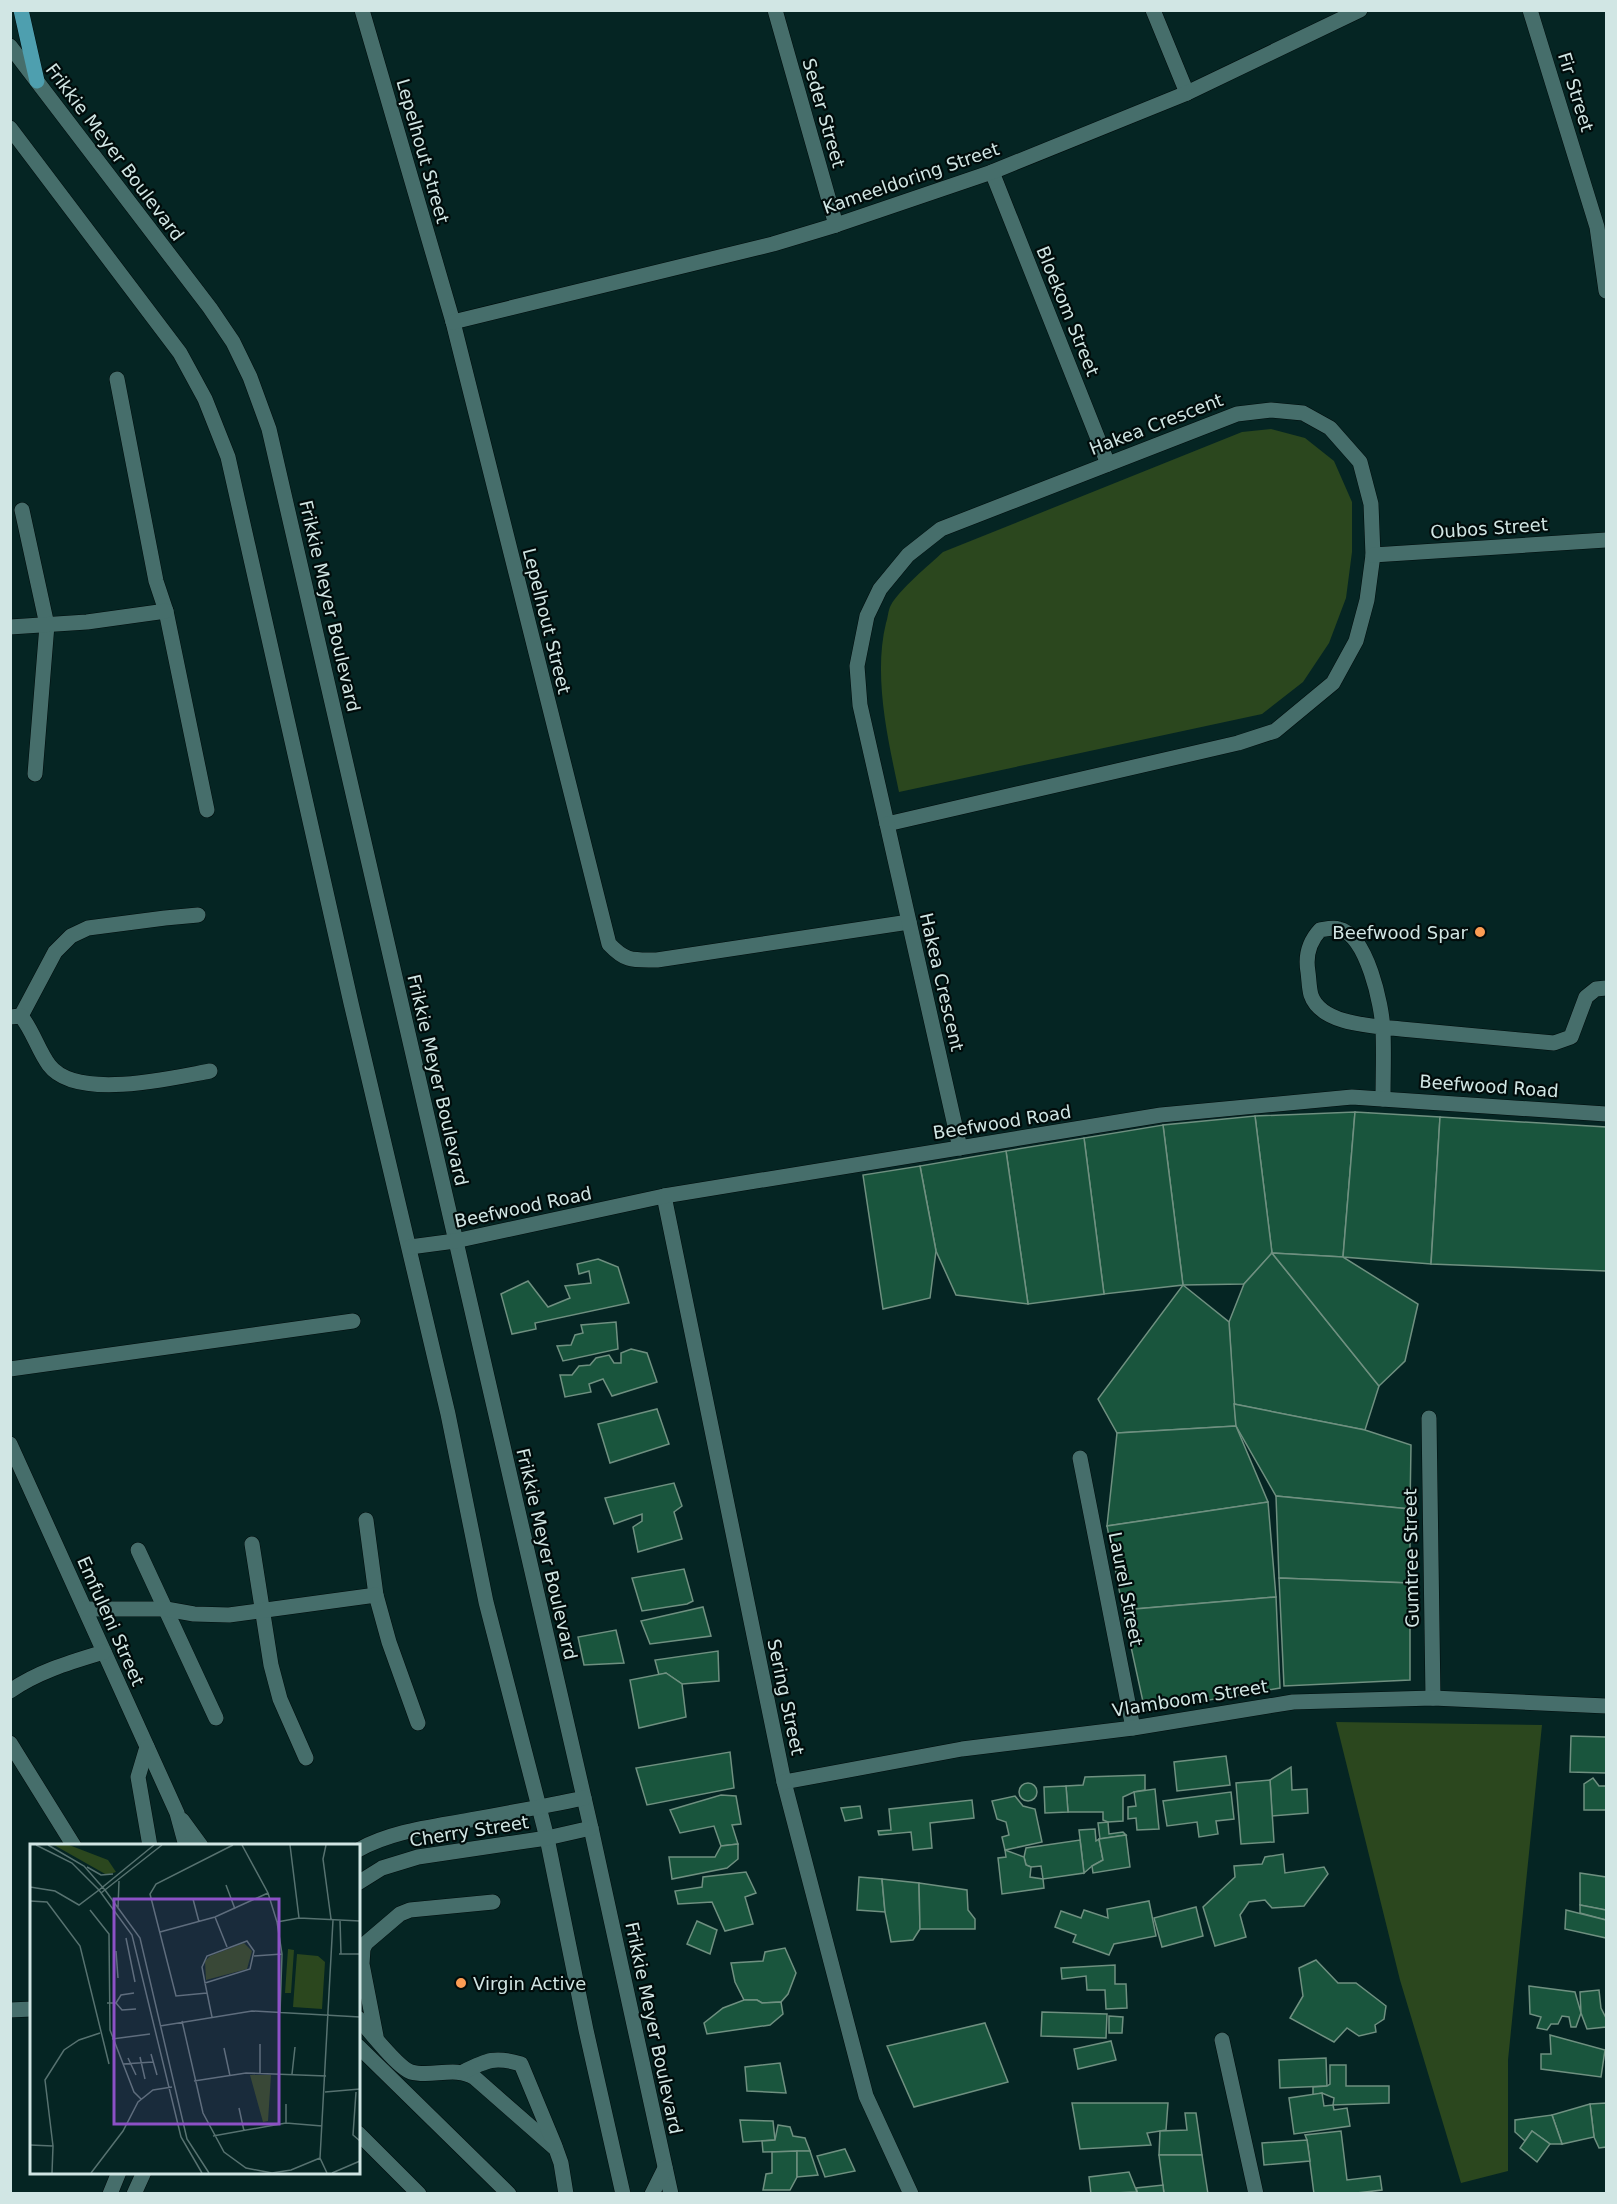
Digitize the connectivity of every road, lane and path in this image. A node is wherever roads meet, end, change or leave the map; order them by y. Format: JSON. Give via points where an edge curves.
{"nodes":[{"id":1,"x":21,"y":10,"type":"edge"},
{"id":2,"x":362,"y":10,"type":"edge"},
{"id":3,"x":775,"y":10,"type":"edge"},
{"id":4,"x":1153,"y":10,"type":"edge"},
{"id":5,"x":1360,"y":10,"type":"edge"},
{"id":6,"x":1530,"y":10,"type":"edge"},
{"id":7,"x":10,"y":46,"type":"edge"},
{"id":8,"x":36,"y":81,"type":"junction"},
{"id":9,"x":1187,"y":93,"type":"junction"},
{"id":10,"x":10,"y":128,"type":"edge"},
{"id":11,"x":992,"y":172,"type":"junction"},
{"id":12,"x":836,"y":225,"type":"junction"},
{"id":13,"x":1602,"y":225,"type":"edge"},
{"id":14,"x":1606,"y":291,"type":"edge"},
{"id":15,"x":453,"y":322,"type":"junction"},
{"id":16,"x":117,"y":379,"type":"dead end"},
{"id":17,"x":1108,"y":464,"type":"junction"},
{"id":18,"x":22,"y":510,"type":"dead end"},
{"id":19,"x":1606,"y":540,"type":"edge"},
{"id":20,"x":1373,"y":555,"type":"junction"},
{"id":21,"x":166,"y":611,"type":"junction"},
{"id":22,"x":47,"y":625,"type":"junction"},
{"id":23,"x":10,"y":627,"type":"edge"},
{"id":24,"x":35,"y":774,"type":"dead end"},
{"id":25,"x":207,"y":810,"type":"dead end"},
{"id":26,"x":887,"y":824,"type":"junction"},
{"id":27,"x":198,"y":915,"type":"dead end"},
{"id":28,"x":909,"y":922,"type":"junction"},
{"id":29,"x":1606,"y":988,"type":"edge"},
{"id":30,"x":16,"y":1017,"type":"edge"},
{"id":31,"x":1383,"y":1027,"type":"junction"},
{"id":32,"x":210,"y":1071,"type":"dead end"},
{"id":33,"x":1383,"y":1099,"type":"junction"},
{"id":34,"x":1606,"y":1114,"type":"edge"},
{"id":35,"x":960,"y":1148,"type":"junction"},
{"id":36,"x":664,"y":1196,"type":"junction"},
{"id":37,"x":455,"y":1241,"type":"junction"},
{"id":38,"x":410,"y":1247,"type":"junction"},
{"id":39,"x":353,"y":1321,"type":"dead end"},
{"id":40,"x":10,"y":1369,"type":"edge"},
{"id":41,"x":1429,"y":1418,"type":"dead end"},
{"id":42,"x":10,"y":1444,"type":"edge"},
{"id":43,"x":1080,"y":1458,"type":"dead end"},
{"id":44,"x":366,"y":1520,"type":"dead end"},
{"id":45,"x":252,"y":1544,"type":"dead end"},
{"id":46,"x":138,"y":1550,"type":"dead end"},
{"id":47,"x":376,"y":1595,"type":"junction"},
{"id":48,"x":166,"y":1609,"type":"junction"},
{"id":49,"x":85,"y":1610,"type":"junction"},
{"id":50,"x":262,"y":1611,"type":"junction"},
{"id":51,"x":104,"y":1652,"type":"junction"},
{"id":52,"x":10,"y":1691,"type":"edge"},
{"id":53,"x":1432,"y":1698,"type":"junction"},
{"id":54,"x":1606,"y":1706,"type":"edge"},
{"id":55,"x":216,"y":1718,"type":"dead end"},
{"id":56,"x":418,"y":1723,"type":"dead end"},
{"id":57,"x":1133,"y":1728,"type":"junction"},
{"id":58,"x":10,"y":1743,"type":"edge"},
{"id":59,"x":147,"y":1747,"type":"junction"},
{"id":60,"x":306,"y":1758,"type":"dead end"},
{"id":61,"x":784,"y":1782,"type":"junction"},
{"id":62,"x":584,"y":1798,"type":"junction"},
{"id":63,"x":539,"y":1808,"type":"junction"},
{"id":64,"x":177,"y":1813,"type":"junction"},
{"id":65,"x":591,"y":1828,"type":"junction"},
{"id":66,"x":547,"y":1838,"type":"junction"},
{"id":67,"x":73,"y":1844,"type":"edge"},
{"id":68,"x":150,"y":1844,"type":"edge"},
{"id":69,"x":186,"y":1844,"type":"edge"},
{"id":70,"x":200,"y":1844,"type":"edge"},
{"id":71,"x":360,"y":1849,"type":"edge"},
{"id":72,"x":360,"y":1882,"type":"edge"},
{"id":73,"x":493,"y":1902,"type":"dead end"},
{"id":74,"x":30,"y":2009,"type":"edge"},
{"id":75,"x":10,"y":2010,"type":"edge"},
{"id":76,"x":360,"y":2020,"type":"edge"},
{"id":77,"x":377,"y":2039,"type":"junction"},
{"id":78,"x":1222,"y":2040,"type":"dead end"},
{"id":79,"x":360,"y":2048,"type":"edge"},
{"id":80,"x":463,"y":2072,"type":"junction"},
{"id":81,"x":360,"y":2135,"type":"edge"},
{"id":82,"x":556,"y":2149,"type":"junction"},
{"id":83,"x":665,"y":2168,"type":"junction"},
{"id":84,"x":118,"y":2174,"type":"edge"},
{"id":85,"x":143,"y":2174,"type":"edge"},
{"id":86,"x":110,"y":2193,"type":"edge"},
{"id":87,"x":135,"y":2193,"type":"edge"},
{"id":88,"x":419,"y":2193,"type":"edge"},
{"id":89,"x":509,"y":2193,"type":"edge"},
{"id":90,"x":566,"y":2193,"type":"edge"},
{"id":91,"x":624,"y":2193,"type":"edge"},
{"id":92,"x":652,"y":2193,"type":"edge"},
{"id":93,"x":671,"y":2193,"type":"edge"},
{"id":94,"x":911,"y":2193,"type":"edge"},
{"id":95,"x":1256,"y":2193,"type":"edge"}],
"edges":[{"from":1,"to":8,"type":"main road"},
{"from":2,"to":15,"type":"street","name":"Lepelhout Street"},
{"from":3,"to":12,"type":"street","name":"Seder Street"},
{"from":4,"to":9,"type":"street"},
{"from":5,"to":9,"type":"street","name":"Kameeldoring Street"},
{"from":6,"to":13,"type":"street","name":"Fir Street"},
{"from":7,"to":8,"type":"street","name":"Frikkie Meyer Boulevard"},
{"from":8,"to":37,"type":"street","name":"Frikkie Meyer Boulevard","via":[[233,342],[269,429]]},
{"from":9,"to":11,"type":"street","name":"Kameeldoring Street"},
{"from":10,"to":38,"type":"street","via":[[180,352],[216,424],[228,458],[348,992]]},
{"from":11,"to":12,"type":"street","name":"Kameeldoring Street"},
{"from":11,"to":17,"type":"street","name":"Bloekom Street"},
{"from":12,"to":15,"type":"street","name":"Kameeldoring Street"},
{"from":13,"to":14,"type":"street","name":"Fir Street"},
{"from":15,"to":28,"type":"street","name":"Lepelhout Street","via":[[609,945],[620,956],[657,960]]},
{"from":16,"to":21,"type":"street","via":[[156,581]]},
{"from":17,"to":20,"type":"street","name":"Hakea Crescent","via":[[1237,414],[1271,410],[1303,413],[1330,428],[1360,462],[1371,504]]},
{"from":17,"to":26,"type":"street","name":"Hakea Crescent","via":[[941,529],[908,555],[880,589],[867,616],[857,666],[860,705]]},
{"from":18,"to":22,"type":"street"},
{"from":19,"to":20,"type":"street","name":"Oubos Street"},
{"from":20,"to":26,"type":"street","name":"Hakea Crescent","via":[[1367,600],[1347,658],[1333,683],[1275,731],[1219,748]]},
{"from":21,"to":22,"type":"street"},
{"from":21,"to":25,"type":"street"},
{"from":22,"to":23,"type":"street"},
{"from":22,"to":24,"type":"street"},
{"from":26,"to":28,"type":"street","name":"Hakea Crescent"},
{"from":27,"to":30,"type":"street","via":[[88,928],[71,936],[55,952]]},
{"from":28,"to":35,"type":"street","name":"Hakea Crescent"},
{"from":29,"to":31,"type":"street","via":[[1596,988],[1586,997],[1571,1036],[1554,1043]]},
{"from":30,"to":32,"type":"street","via":[[50,1066],[63,1078],[79,1083],[135,1084]]},
{"from":31,"to":31,"type":"street","via":[[1323,1012],[1311,996],[1306,963],[1311,940],[1320,930],[1338,928],[1351,934],[1365,954]]},
{"from":31,"to":33,"type":"street"},
{"from":33,"to":34,"type":"street","name":"Beefwood Road"},
{"from":33,"to":35,"type":"street","name":"Beefwood Road","via":[[1352,1097],[1161,1115]]},
{"from":35,"to":36,"type":"street","name":"Beefwood Road"},
{"from":36,"to":37,"type":"street","name":"Beefwood Road"},
{"from":36,"to":61,"type":"street","name":"Sering Street"},
{"from":37,"to":38,"type":"street","name":"Beefwood Road"},
{"from":37,"to":62,"type":"street","name":"Frikkie Meyer Boulevard"},
{"from":38,"to":63,"type":"street","via":[[486,1602]]},
{"from":39,"to":40,"type":"street"},
{"from":41,"to":53,"type":"street","name":"Gumtree Street"},
{"from":42,"to":49,"type":"street","name":"Emfuleni Street"},
{"from":43,"to":57,"type":"street","name":"Laurel Street"},
{"from":44,"to":47,"type":"street"},
{"from":45,"to":50,"type":"street"},
{"from":46,"to":48,"type":"street"},
{"from":47,"to":50,"type":"street"},
{"from":47,"to":56,"type":"street"},
{"from":48,"to":49,"type":"street"},
{"from":48,"to":50,"type":"street","via":[[210,1615]]},
{"from":48,"to":55,"type":"street"},
{"from":49,"to":51,"type":"street","name":"Emfuleni Street"},
{"from":50,"to":60,"type":"street","via":[[280,1699]]},
{"from":51,"to":52,"type":"street","via":[[52,1669]]},
{"from":51,"to":59,"type":"street","name":"Emfuleni Street"},
{"from":53,"to":54,"type":"street","name":"Vlamboom Street"},
{"from":53,"to":57,"type":"street","name":"Vlamboom Street","via":[[1293,1701]]},
{"from":57,"to":61,"type":"street","name":"Vlamboom Street","via":[[962,1749]]},
{"from":58,"to":67,"type":"street"},
{"from":59,"to":64,"type":"street","name":"Emfuleni Street"},
{"from":59,"to":68,"type":"street","via":[[138,1777]]},
{"from":61,"to":94,"type":"street","name":"Sering Street","via":[[866,2096]]},
{"from":62,"to":63,"type":"street","name":"Cherry Street"},
{"from":62,"to":65,"type":"street","name":"Frikkie Meyer Boulevard"},
{"from":63,"to":66,"type":"street"},
{"from":63,"to":71,"type":"street","name":"Cherry Street","via":[[413,1830]]},
{"from":64,"to":69,"type":"street","name":"Emfuleni Street"},
{"from":64,"to":70,"type":"street","name":"Emfuleni Street"},
{"from":65,"to":66,"type":"street","name":"Cherry Street"},
{"from":65,"to":83,"type":"street","name":"Frikkie Meyer Boulevard"},
{"from":66,"to":72,"type":"street","name":"Cherry Street","via":[[418,1857],[382,1868]]},
{"from":66,"to":91,"type":"street"},
{"from":73,"to":77,"type":"street","via":[[410,1910],[366,1943],[362,1964]]},
{"from":74,"to":75,"type":"street"},
{"from":76,"to":77,"type":"street"},
{"from":77,"to":80,"type":"street","via":[[411,2072]]},
{"from":78,"to":95,"type":"street"},
{"from":79,"to":89,"type":"street"},
{"from":80,"to":82,"type":"street","via":[[475,2078]]},
{"from":80,"to":82,"type":"street","via":[[492,2059],[521,2064]]},
{"from":81,"to":88,"type":"street"},
{"from":82,"to":90,"type":"street"},
{"from":83,"to":92,"type":"street"},
{"from":83,"to":93,"type":"street","name":"Frikkie Meyer Boulevard"},
{"from":84,"to":86,"type":"street"},
{"from":85,"to":87,"type":"street"}]}
